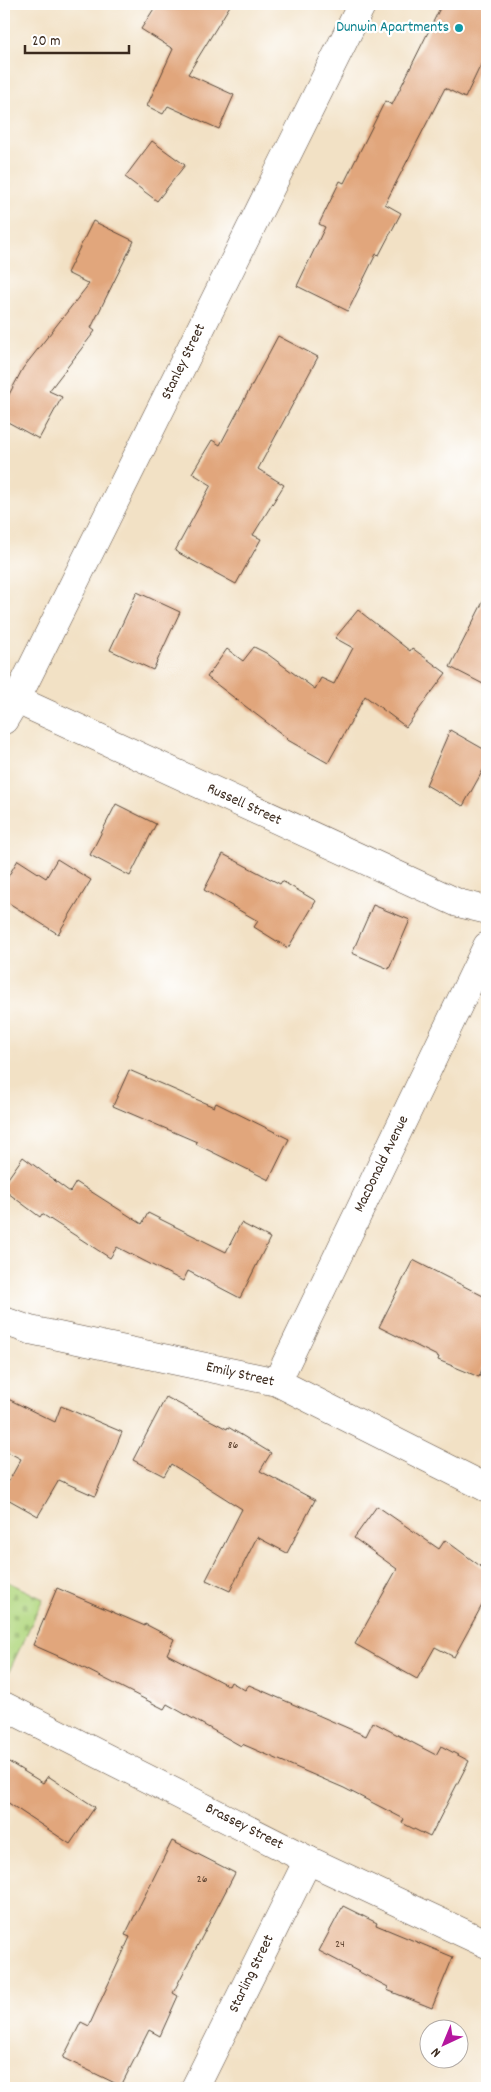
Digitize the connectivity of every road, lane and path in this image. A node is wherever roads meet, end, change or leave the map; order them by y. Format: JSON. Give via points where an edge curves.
{"nodes":[{"id":1,"x":362,"y":4,"type":"edge"},
{"id":2,"x":8,"y":705,"type":"edge"},
{"id":3,"x":487,"y":910,"type":"edge"},
{"id":4,"x":487,"y":946,"type":"edge"},
{"id":5,"x":4,"y":1320,"type":"edge"},
{"id":6,"x":277,"y":1382,"type":"junction"},
{"id":7,"x":487,"y":1488,"type":"edge"},
{"id":8,"x":4,"y":1706,"type":"edge"},
{"id":9,"x":308,"y":1860,"type":"junction"},
{"id":10,"x":487,"y":1944,"type":"edge"},
{"id":11,"x":195,"y":2088,"type":"edge"}],
"edges":[{"from":1,"to":2,"type":"street","name":"Stanley Street"},
{"from":2,"to":3,"type":"street","name":"Russell Street","via":[[458,903]]},
{"from":4,"to":6,"type":"street","name":"MacDonald Avenue"},
{"from":5,"to":6,"type":"street","name":"Emily Street","via":[[30,1330]]},
{"from":6,"to":7,"type":"street","name":"Emily Street"},
{"from":8,"to":9,"type":"street","name":"Brassey Street"},
{"from":9,"to":10,"type":"street","name":"Brassey Street"},
{"from":9,"to":11,"type":"street","name":"Starling Street"}]}
